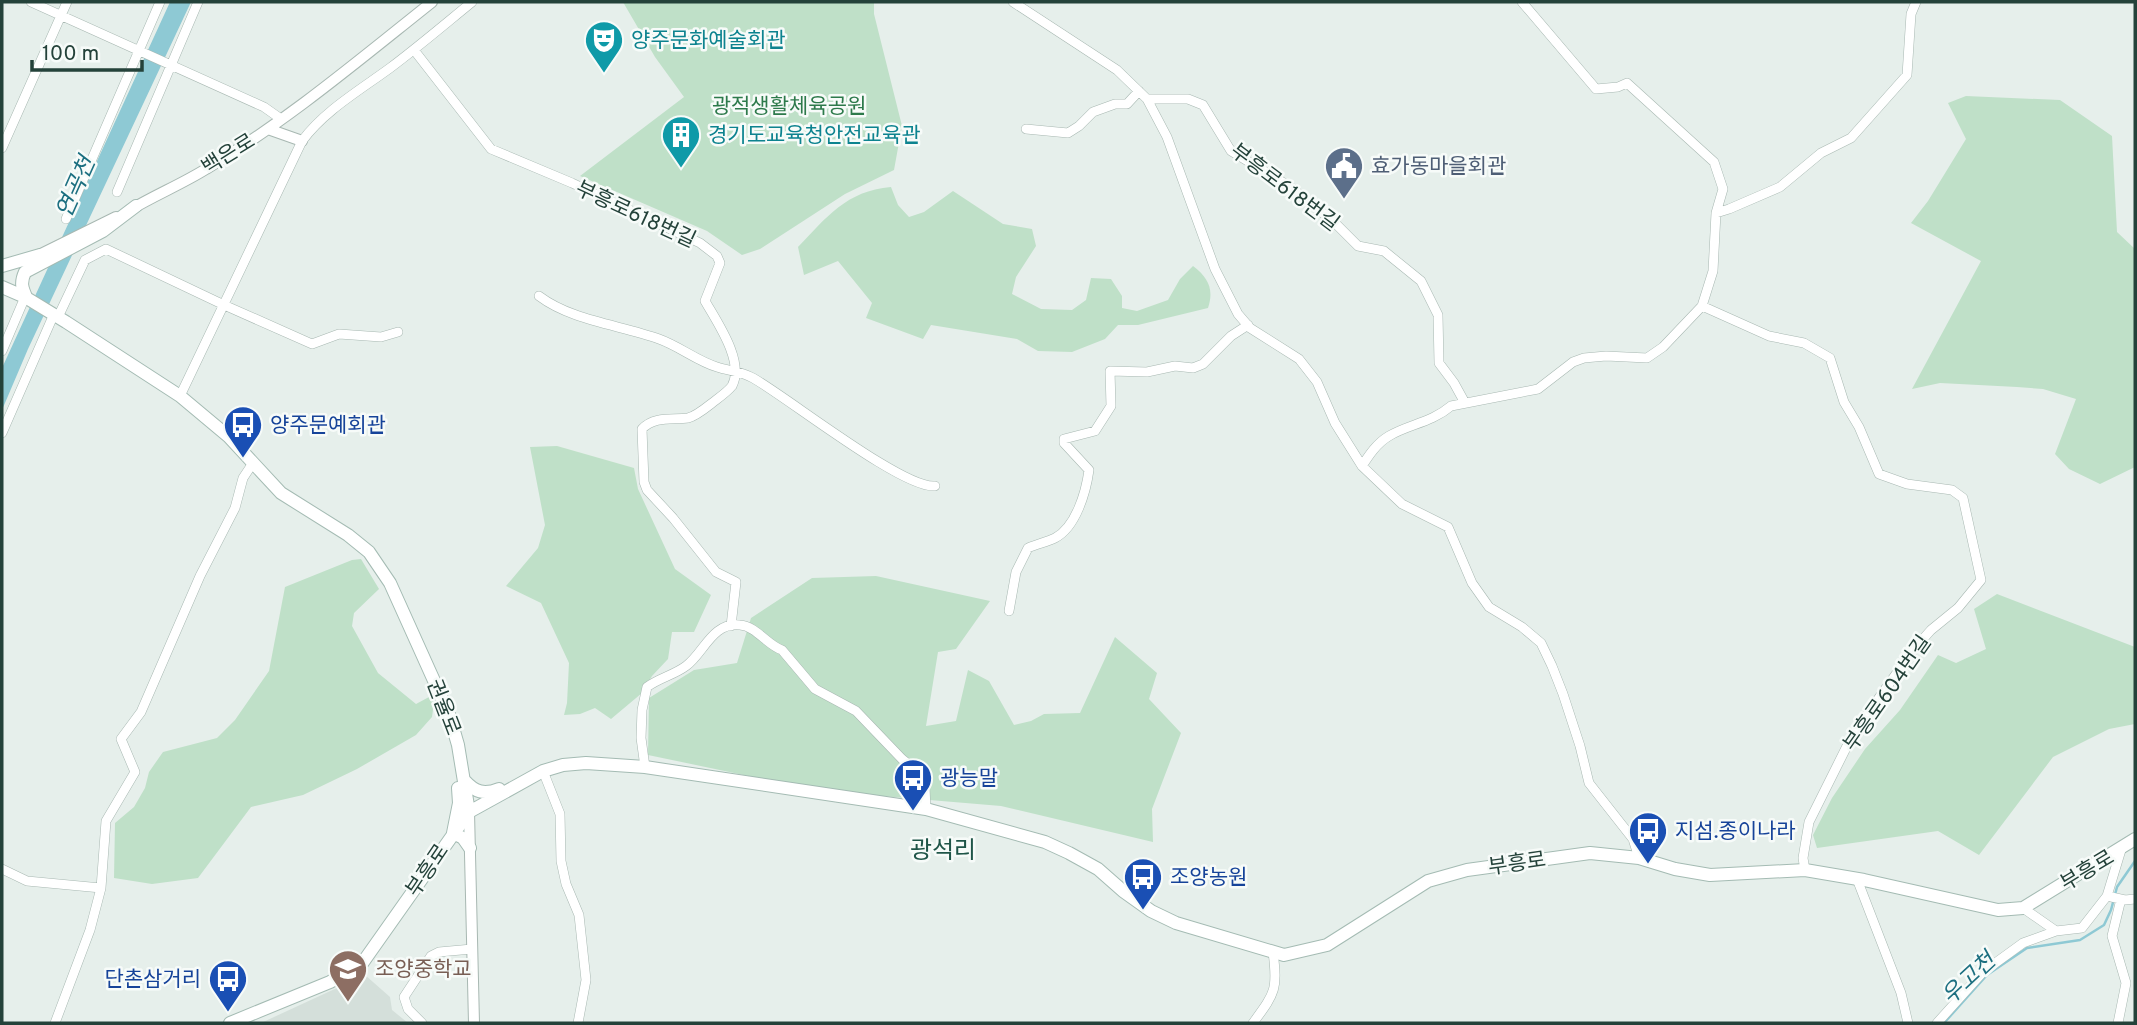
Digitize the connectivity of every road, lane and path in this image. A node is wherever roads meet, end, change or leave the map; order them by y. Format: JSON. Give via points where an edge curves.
{"nodes":[{"id":1,"x":31,"y":2,"type":"edge"},
{"id":2,"x":67,"y":2,"type":"edge"},
{"id":3,"x":160,"y":2,"type":"edge"},
{"id":4,"x":198,"y":2,"type":"edge"},
{"id":5,"x":432,"y":2,"type":"edge"},
{"id":6,"x":472,"y":2,"type":"edge"},
{"id":7,"x":1013,"y":2,"type":"edge"},
{"id":8,"x":1522,"y":2,"type":"edge"},
{"id":9,"x":1916,"y":2,"type":"edge"},
{"id":10,"x":62,"y":14,"type":"junction"},
{"id":11,"x":414,"y":50,"type":"junction"},
{"id":12,"x":138,"y":51,"type":"junction"},
{"id":13,"x":170,"y":64,"type":"junction"},
{"id":14,"x":1143,"y":95,"type":"junction"},
{"id":15,"x":281,"y":119,"type":"junction"},
{"id":16,"x":268,"y":129,"type":"junction"},
{"id":17,"x":1026,"y":129,"type":"dead end"},
{"id":18,"x":302,"y":141,"type":"junction"},
{"id":19,"x":2,"y":148,"type":"edge"},
{"id":20,"x":117,"y":192,"type":"dead end"},
{"id":21,"x":136,"y":206,"type":"joint"},
{"id":22,"x":1716,"y":213,"type":"junction"},
{"id":23,"x":66,"y":219,"type":"dead end"},
{"id":24,"x":45,"y":255,"type":"junction"},
{"id":25,"x":2,"y":266,"type":"edge"},
{"id":26,"x":2,"y":272,"type":"edge"},
{"id":27,"x":2,"y":290,"type":"edge"},
{"id":28,"x":539,"y":296,"type":"dead end"},
{"id":29,"x":25,"y":297,"type":"junction"},
{"id":30,"x":224,"y":305,"type":"junction"},
{"id":31,"x":1702,"y":306,"type":"junction"},
{"id":32,"x":56,"y":316,"type":"junction"},
{"id":33,"x":1248,"y":325,"type":"junction"},
{"id":34,"x":398,"y":332,"type":"dead end"},
{"id":35,"x":2,"y":351,"type":"edge"},
{"id":36,"x":736,"y":371,"type":"junction"},
{"id":37,"x":180,"y":396,"type":"junction"},
{"id":38,"x":1465,"y":403,"type":"junction"},
{"id":39,"x":2,"y":433,"type":"edge"},
{"id":40,"x":253,"y":463,"type":"junction"},
{"id":41,"x":1362,"y":466,"type":"junction"},
{"id":42,"x":935,"y":486,"type":"dead end"},
{"id":43,"x":1009,"y":611,"type":"dead end"},
{"id":44,"x":731,"y":626,"type":"junction"},
{"id":45,"x":461,"y":761,"type":"junction"},
{"id":46,"x":645,"y":767,"type":"junction"},
{"id":47,"x":543,"y":771,"type":"junction"},
{"id":48,"x":465,"y":781,"type":"junction"},
{"id":49,"x":516,"y":786,"type":"junction"},
{"id":50,"x":926,"y":809,"type":"junction"},
{"id":51,"x":470,"y":812,"type":"junction"},
{"id":52,"x":453,"y":833,"type":"junction"},
{"id":53,"x":2135,"y":839,"type":"edge"},
{"id":54,"x":470,"y":848,"type":"junction"},
{"id":55,"x":2120,"y":850,"type":"junction"},
{"id":56,"x":1639,"y":858,"type":"junction"},
{"id":57,"x":2,"y":869,"type":"edge"},
{"id":58,"x":1805,"y":870,"type":"junction"},
{"id":59,"x":1857,"y":879,"type":"junction"},
{"id":60,"x":101,"y":888,"type":"junction"},
{"id":61,"x":2114,"y":898,"type":"junction"},
{"id":62,"x":2135,"y":899,"type":"edge"},
{"id":63,"x":2023,"y":908,"type":"junction"},
{"id":64,"x":2056,"y":931,"type":"junction"},
{"id":65,"x":472,"y":948,"type":"junction"},
{"id":66,"x":1273,"y":952,"type":"junction"},
{"id":67,"x":55,"y":1023,"type":"edge"},
{"id":68,"x":230,"y":1023,"type":"edge"},
{"id":69,"x":422,"y":1023,"type":"edge"},
{"id":70,"x":474,"y":1023,"type":"edge"},
{"id":71,"x":578,"y":1023,"type":"edge"},
{"id":72,"x":1253,"y":1023,"type":"edge"},
{"id":73,"x":1908,"y":1023,"type":"edge"},
{"id":74,"x":1937,"y":1023,"type":"edge"},
{"id":75,"x":2118,"y":1023,"type":"edge"}],
"edges":[{"from":1,"to":10,"type":"street"},
{"from":2,"to":10,"type":"street"},
{"from":3,"to":12,"type":"street"},
{"from":4,"to":13,"type":"street"},
{"from":5,"to":15,"type":"street","name":"백은로"},
{"from":6,"to":11,"type":"street"},
{"from":7,"to":14,"type":"street","via":[[1117,70]]},
{"from":8,"to":22,"type":"street","via":[[1596,89],[1627,83],[1714,162],[1723,190]]},
{"from":9,"to":22,"type":"street","via":[[1907,75],[1851,138],[1821,153],[1780,187]]},
{"from":10,"to":12,"type":"street"},
{"from":10,"to":19,"type":"street"},
{"from":11,"to":18,"type":"street","via":[[330,113]]},
{"from":11,"to":36,"type":"street","name":"부흥로618번길","via":[[491,149],[700,243],[717,256],[720,263],[705,301]]},
{"from":12,"to":13,"type":"street"},
{"from":12,"to":23,"type":"street"},
{"from":13,"to":15,"type":"street"},
{"from":13,"to":20,"type":"street"},
{"from":14,"to":17,"type":"street","name":"부흥로618번길","via":[[1093,112],[1068,132]]},
{"from":14,"to":33,"type":"street","via":[[1167,137],[1215,269]]},
{"from":14,"to":38,"type":"street","name":"부흥로618번길","via":[[1203,105],[1231,150],[1289,186],[1358,246],[1384,251],[1421,281],[1438,315],[1439,363]]},
{"from":15,"to":16,"type":"street","name":"백은로"},
{"from":16,"to":18,"type":"street"},
{"from":16,"to":21,"type":"street","name":"백은로","via":[[204,171]]},
{"from":18,"to":30,"type":"street"},
{"from":21,"to":24,"type":"main road"},
{"from":22,"to":31,"type":"street","via":[[1713,271]]},
{"from":24,"to":25,"type":"main road"},
{"from":24,"to":26,"type":"street"},
{"from":24,"to":29,"type":"main road","via":[[21,280]]},
{"from":27,"to":29,"type":"main road"},
{"from":28,"to":36,"type":"street","via":[[575,314],[660,339],[716,367]]},
{"from":29,"to":32,"type":"main road","name":"권율로"},
{"from":29,"to":35,"type":"street"},
{"from":30,"to":32,"type":"street","via":[[106,249],[85,260]]},
{"from":30,"to":34,"type":"street","via":[[312,344],[339,334],[381,337]]},
{"from":30,"to":37,"type":"street"},
{"from":31,"to":38,"type":"street","via":[[1663,348],[1647,358],[1584,358],[1538,389]]},
{"from":31,"to":58,"type":"street","name":"부흥로604번길","via":[[1769,337],[1804,343],[1830,358],[1844,402],[1879,474],[1907,484],[1952,490],[1963,498],[1981,580],[1914,649],[1853,734],[1809,822]]},
{"from":32,"to":37,"type":"main road","name":"권율로"},
{"from":32,"to":39,"type":"street"},
{"from":33,"to":41,"type":"street","via":[[1299,359],[1317,382]]},
{"from":33,"to":43,"type":"street","via":[[1193,368],[1111,371],[1111,406],[1095,431],[1064,439],[1089,470],[1077,517],[1056,538],[1028,548],[1016,572]]},
{"from":36,"to":42,"type":"street","via":[[896,471],[926,487]]},
{"from":36,"to":44,"type":"street","via":[[731,387],[692,418],[663,419],[642,429],[647,490],[716,572],[736,582]]},
{"from":37,"to":40,"type":"main road","name":"권율로"},
{"from":38,"to":41,"type":"street","via":[[1388,436]]},
{"from":40,"to":45,"type":"main road","name":"권율로","via":[[281,493],[358,543],[377,562],[444,701]]},
{"from":40,"to":60,"type":"street","via":[[141,712],[121,739],[135,772],[106,821]]},
{"from":41,"to":56,"type":"street","via":[[1402,504],[1448,527],[1472,583],[1489,607],[1541,643],[1563,694],[1589,783],[1633,839]]},
{"from":44,"to":46,"type":"street","via":[[716,632],[687,665],[648,687],[642,710]]},
{"from":44,"to":50,"type":"street","via":[[751,628],[782,650],[814,689],[856,711],[921,774]]},
{"from":45,"to":48,"type":"main road","name":"권율로"},
{"from":45,"to":52,"type":"main road"},
{"from":46,"to":47,"type":"main road","name":"부흥로","via":[[586,763]]},
{"from":46,"to":50,"type":"main road","name":"부흥로"},
{"from":47,"to":49,"type":"main road","name":"부흥로"},
{"from":47,"to":71,"type":"street","via":[[559,814],[566,884],[579,915],[586,979]]},
{"from":48,"to":49,"type":"main road","via":[[486,793]]},
{"from":48,"to":51,"type":"main road","name":"권율로"},
{"from":49,"to":51,"type":"main road","name":"부흥로"},
{"from":50,"to":66,"type":"main road","name":"부흥로","via":[[1045,842],[1098,869],[1151,911]]},
{"from":51,"to":52,"type":"main road","name":"부흥로"},
{"from":51,"to":54,"type":"street","name":"권율로"},
{"from":52,"to":54,"type":"main road"},
{"from":52,"to":68,"type":"main road","name":"부흥로","via":[[360,965]]},
{"from":53,"to":55,"type":"main road","name":"부흥로"},
{"from":54,"to":65,"type":"street","name":"권율로"},
{"from":55,"to":61,"type":"street"},
{"from":55,"to":63,"type":"main road","name":"부흥로"},
{"from":56,"to":58,"type":"main road","name":"부흥로","via":[[1710,875]]},
{"from":56,"to":66,"type":"main road","name":"부흥로","via":[[1590,853],[1454,874],[1428,881],[1327,945],[1284,955]]},
{"from":57,"to":60,"type":"street","via":[[27,881]]},
{"from":58,"to":59,"type":"main road","name":"부흥로"},
{"from":59,"to":63,"type":"main road","name":"부흥로","via":[[1998,909]]},
{"from":59,"to":73,"type":"street"},
{"from":60,"to":67,"type":"street","via":[[80,961]]},
{"from":61,"to":62,"type":"street"},
{"from":61,"to":64,"type":"street","via":[[2082,928]]},
{"from":61,"to":75,"type":"street","via":[[2112,936],[2126,983]]},
{"from":63,"to":64,"type":"street"},
{"from":64,"to":74,"type":"street","via":[[2023,943],[1983,972]]},
{"from":65,"to":69,"type":"street","via":[[431,956],[404,997],[408,1009]]},
{"from":65,"to":70,"type":"street","name":"권율로"},
{"from":66,"to":72,"type":"street","via":[[1277,979],[1273,996]]}]}
